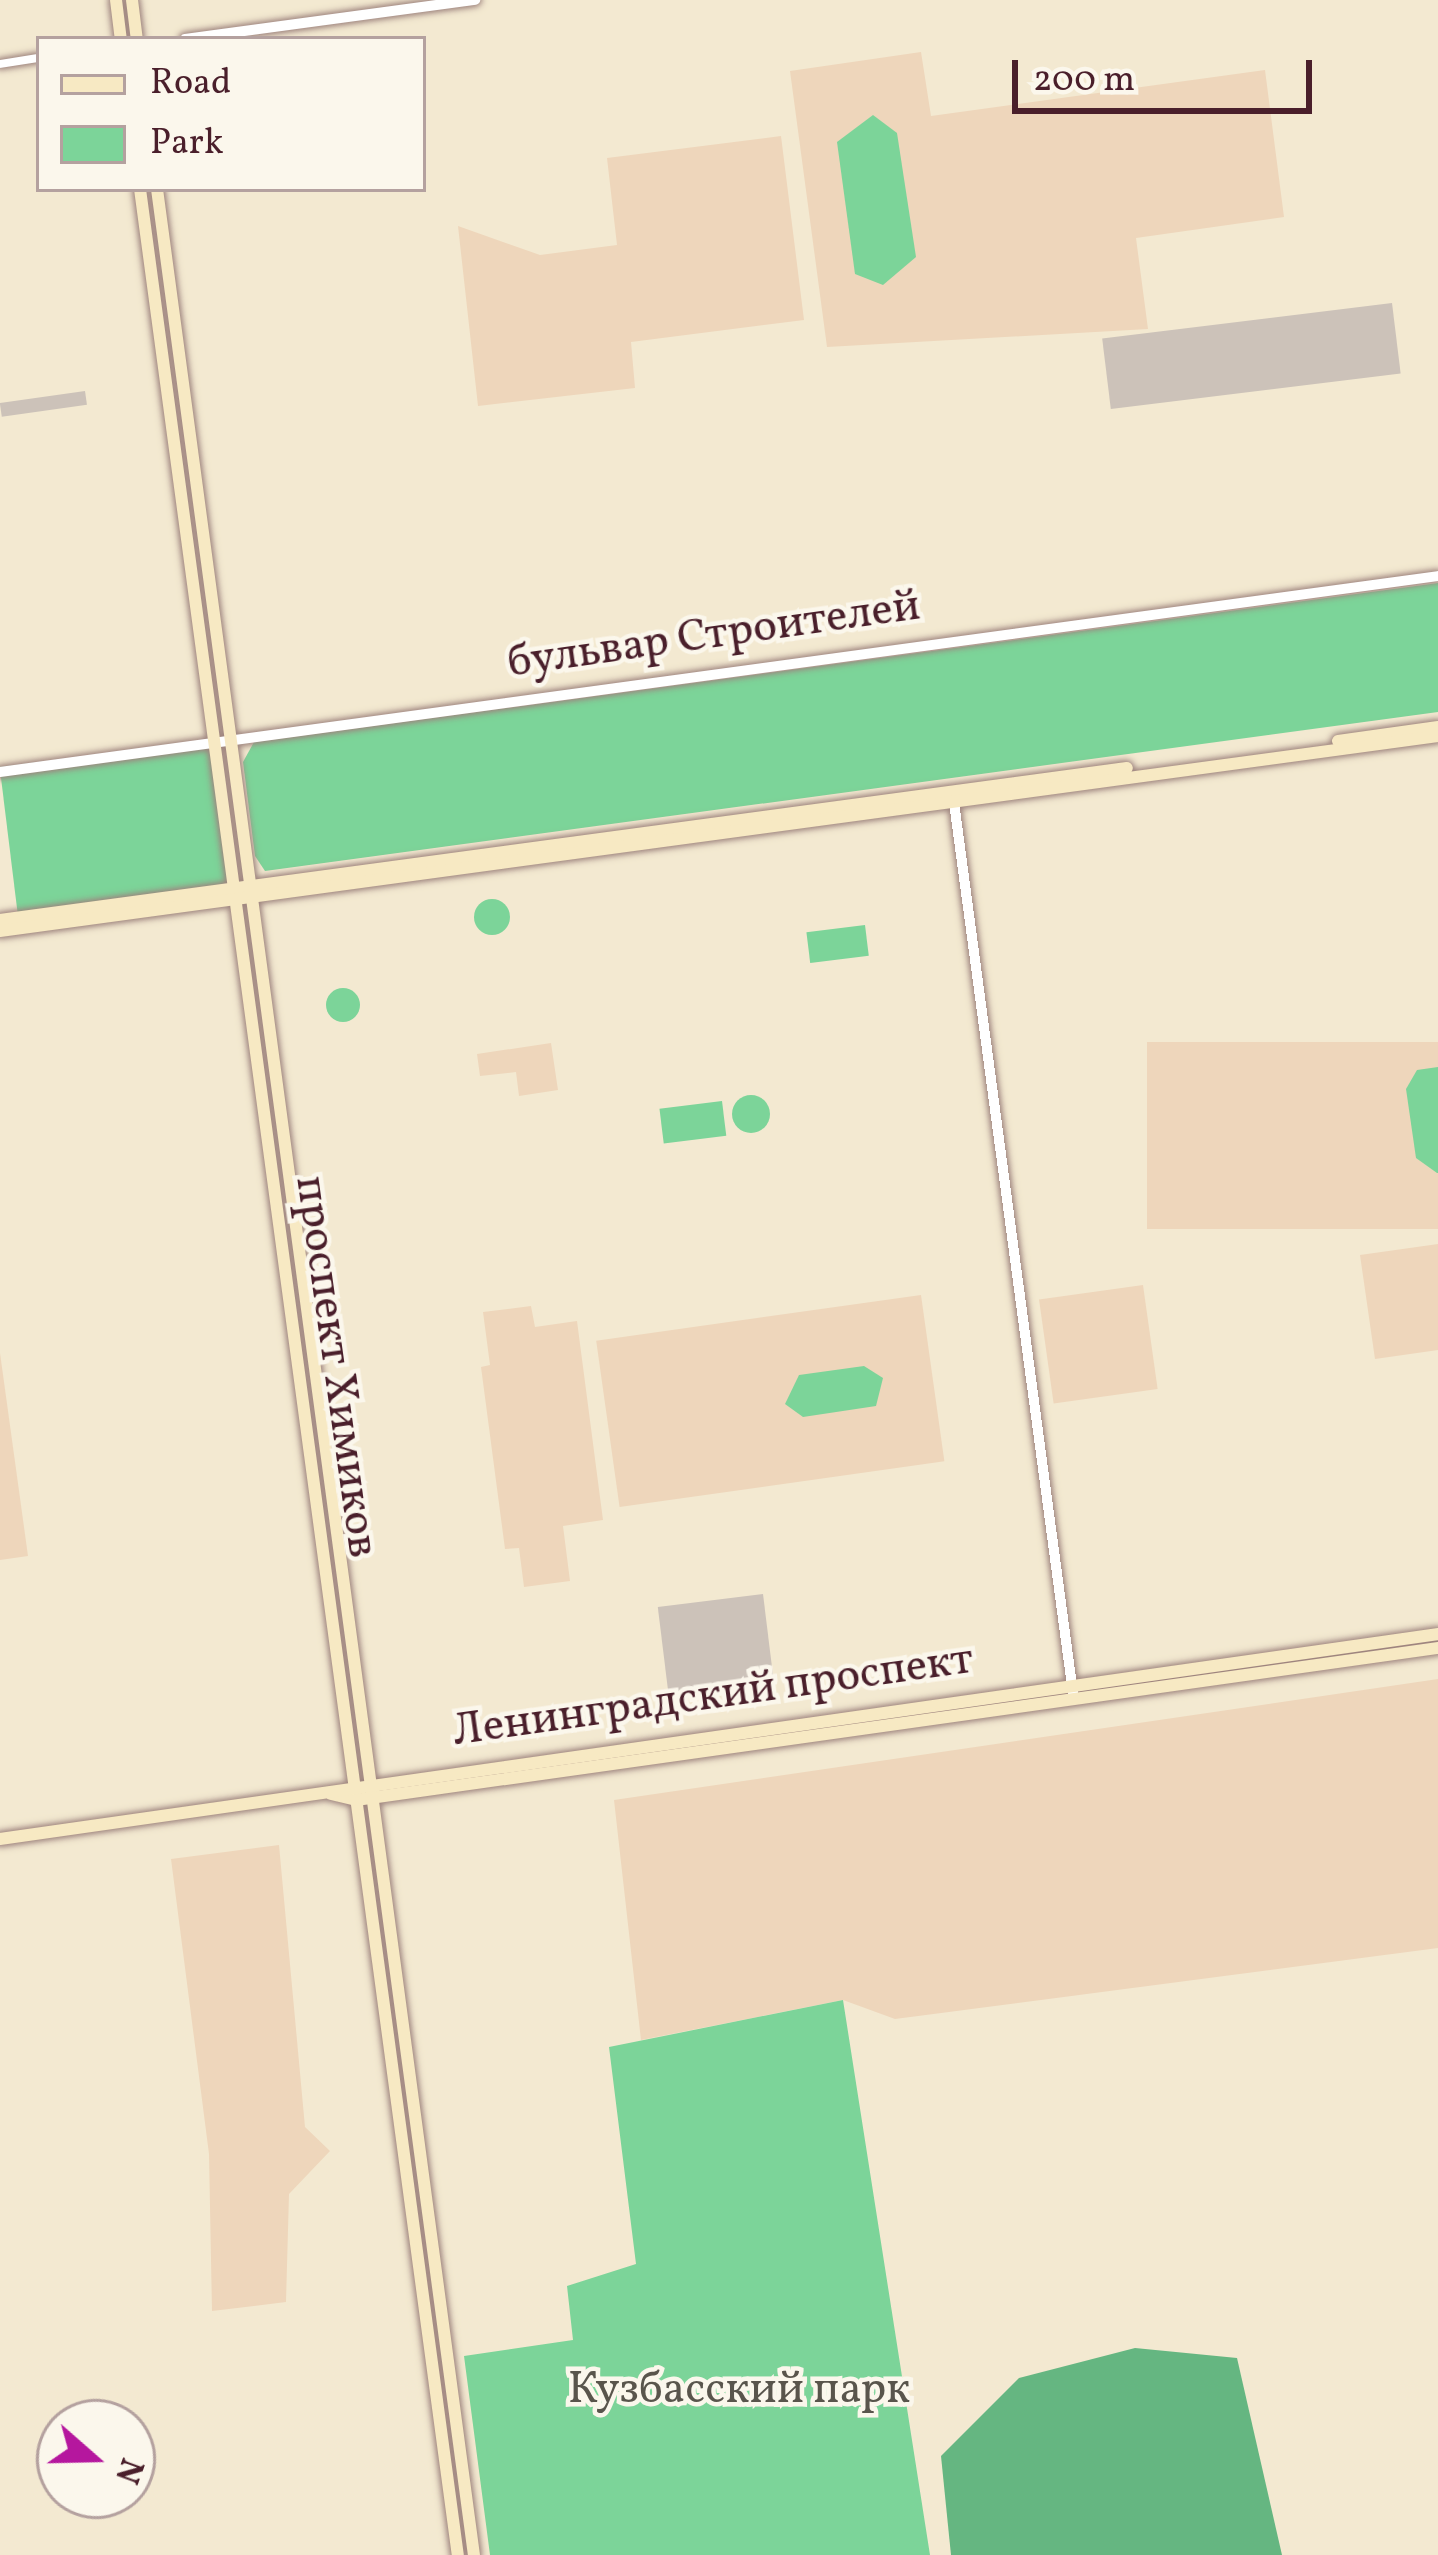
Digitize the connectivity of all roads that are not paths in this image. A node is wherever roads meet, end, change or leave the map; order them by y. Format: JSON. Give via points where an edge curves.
{"nodes":[{"id":1,"x":116,"y":0,"type":"edge"},
{"id":2,"x":131,"y":0,"type":"edge"},
{"id":3,"x":475,"y":0,"type":"edge"},
{"id":4,"x":122,"y":36,"type":"edge"},
{"id":5,"x":137,"y":36,"type":"edge"},
{"id":6,"x":207,"y":36,"type":"edge"},
{"id":7,"x":36,"y":58,"type":"edge"},
{"id":8,"x":0,"y":64,"type":"edge"},
{"id":9,"x":140,"y":192,"type":"edge"},
{"id":10,"x":157,"y":192,"type":"edge"},
{"id":11,"x":1438,"y":576,"type":"edge"},
{"id":12,"x":1438,"y":732,"type":"edge"},
{"id":13,"x":224,"y":739,"type":"junction"},
{"id":14,"x":0,"y":772,"type":"edge"},
{"id":15,"x":953,"y":797,"type":"junction"},
{"id":16,"x":243,"y":893,"type":"junction"},
{"id":17,"x":0,"y":920,"type":"edge"},
{"id":18,"x":0,"y":931,"type":"edge"},
{"id":19,"x":1438,"y":1634,"type":"edge"},
{"id":20,"x":1438,"y":1648,"type":"edge"},
{"id":21,"x":1072,"y":1689,"type":"junction"},
{"id":22,"x":361,"y":1782,"type":"junction"},
{"id":23,"x":329,"y":1794,"type":"junction"},
{"id":24,"x":363,"y":1799,"type":"junction"},
{"id":25,"x":0,"y":1839,"type":"edge"},
{"id":26,"x":458,"y":2555,"type":"edge"},
{"id":27,"x":474,"y":2555,"type":"edge"}],
"edges":[{"from":1,"to":4,"type":"main road"},
{"from":2,"to":5,"type":"main road"},
{"from":3,"to":6,"type":"street"},
{"from":7,"to":8,"type":"street"},
{"from":9,"to":13,"type":"main road","name":"проспект Химиков"},
{"from":10,"to":13,"type":"main road","name":"проспект Химиков"},
{"from":11,"to":13,"type":"street","name":"бульвар Строителей"},
{"from":12,"to":15,"type":"main road"},
{"from":13,"to":14,"type":"street","name":"бульвар Строителей"},
{"from":13,"to":16,"type":"main road","name":"проспект Химиков"},
{"from":15,"to":16,"type":"main road"},
{"from":15,"to":21,"type":"street"},
{"from":16,"to":17,"type":"main road"},
{"from":16,"to":18,"type":"main road"},
{"from":16,"to":22,"type":"main road","name":"проспект Химиков"},
{"from":19,"to":21,"type":"main road","name":"Ленинградский проспект"},
{"from":20,"to":21,"type":"main road","name":"Ленинградский проспект"},
{"from":21,"to":22,"type":"main road","name":"Ленинградский проспект"},
{"from":21,"to":24,"type":"main road","name":"Ленинградский проспект"},
{"from":22,"to":23,"type":"main road","name":"Ленинградский проспект"},
{"from":22,"to":24,"type":"main road","name":"проспект Химиков"},
{"from":23,"to":24,"type":"main road"},
{"from":23,"to":25,"type":"main road","name":"Ленинградский проспект"},
{"from":24,"to":26,"type":"main road","name":"проспект Химиков"},
{"from":24,"to":27,"type":"main road","name":"проспект Химиков"}]}
